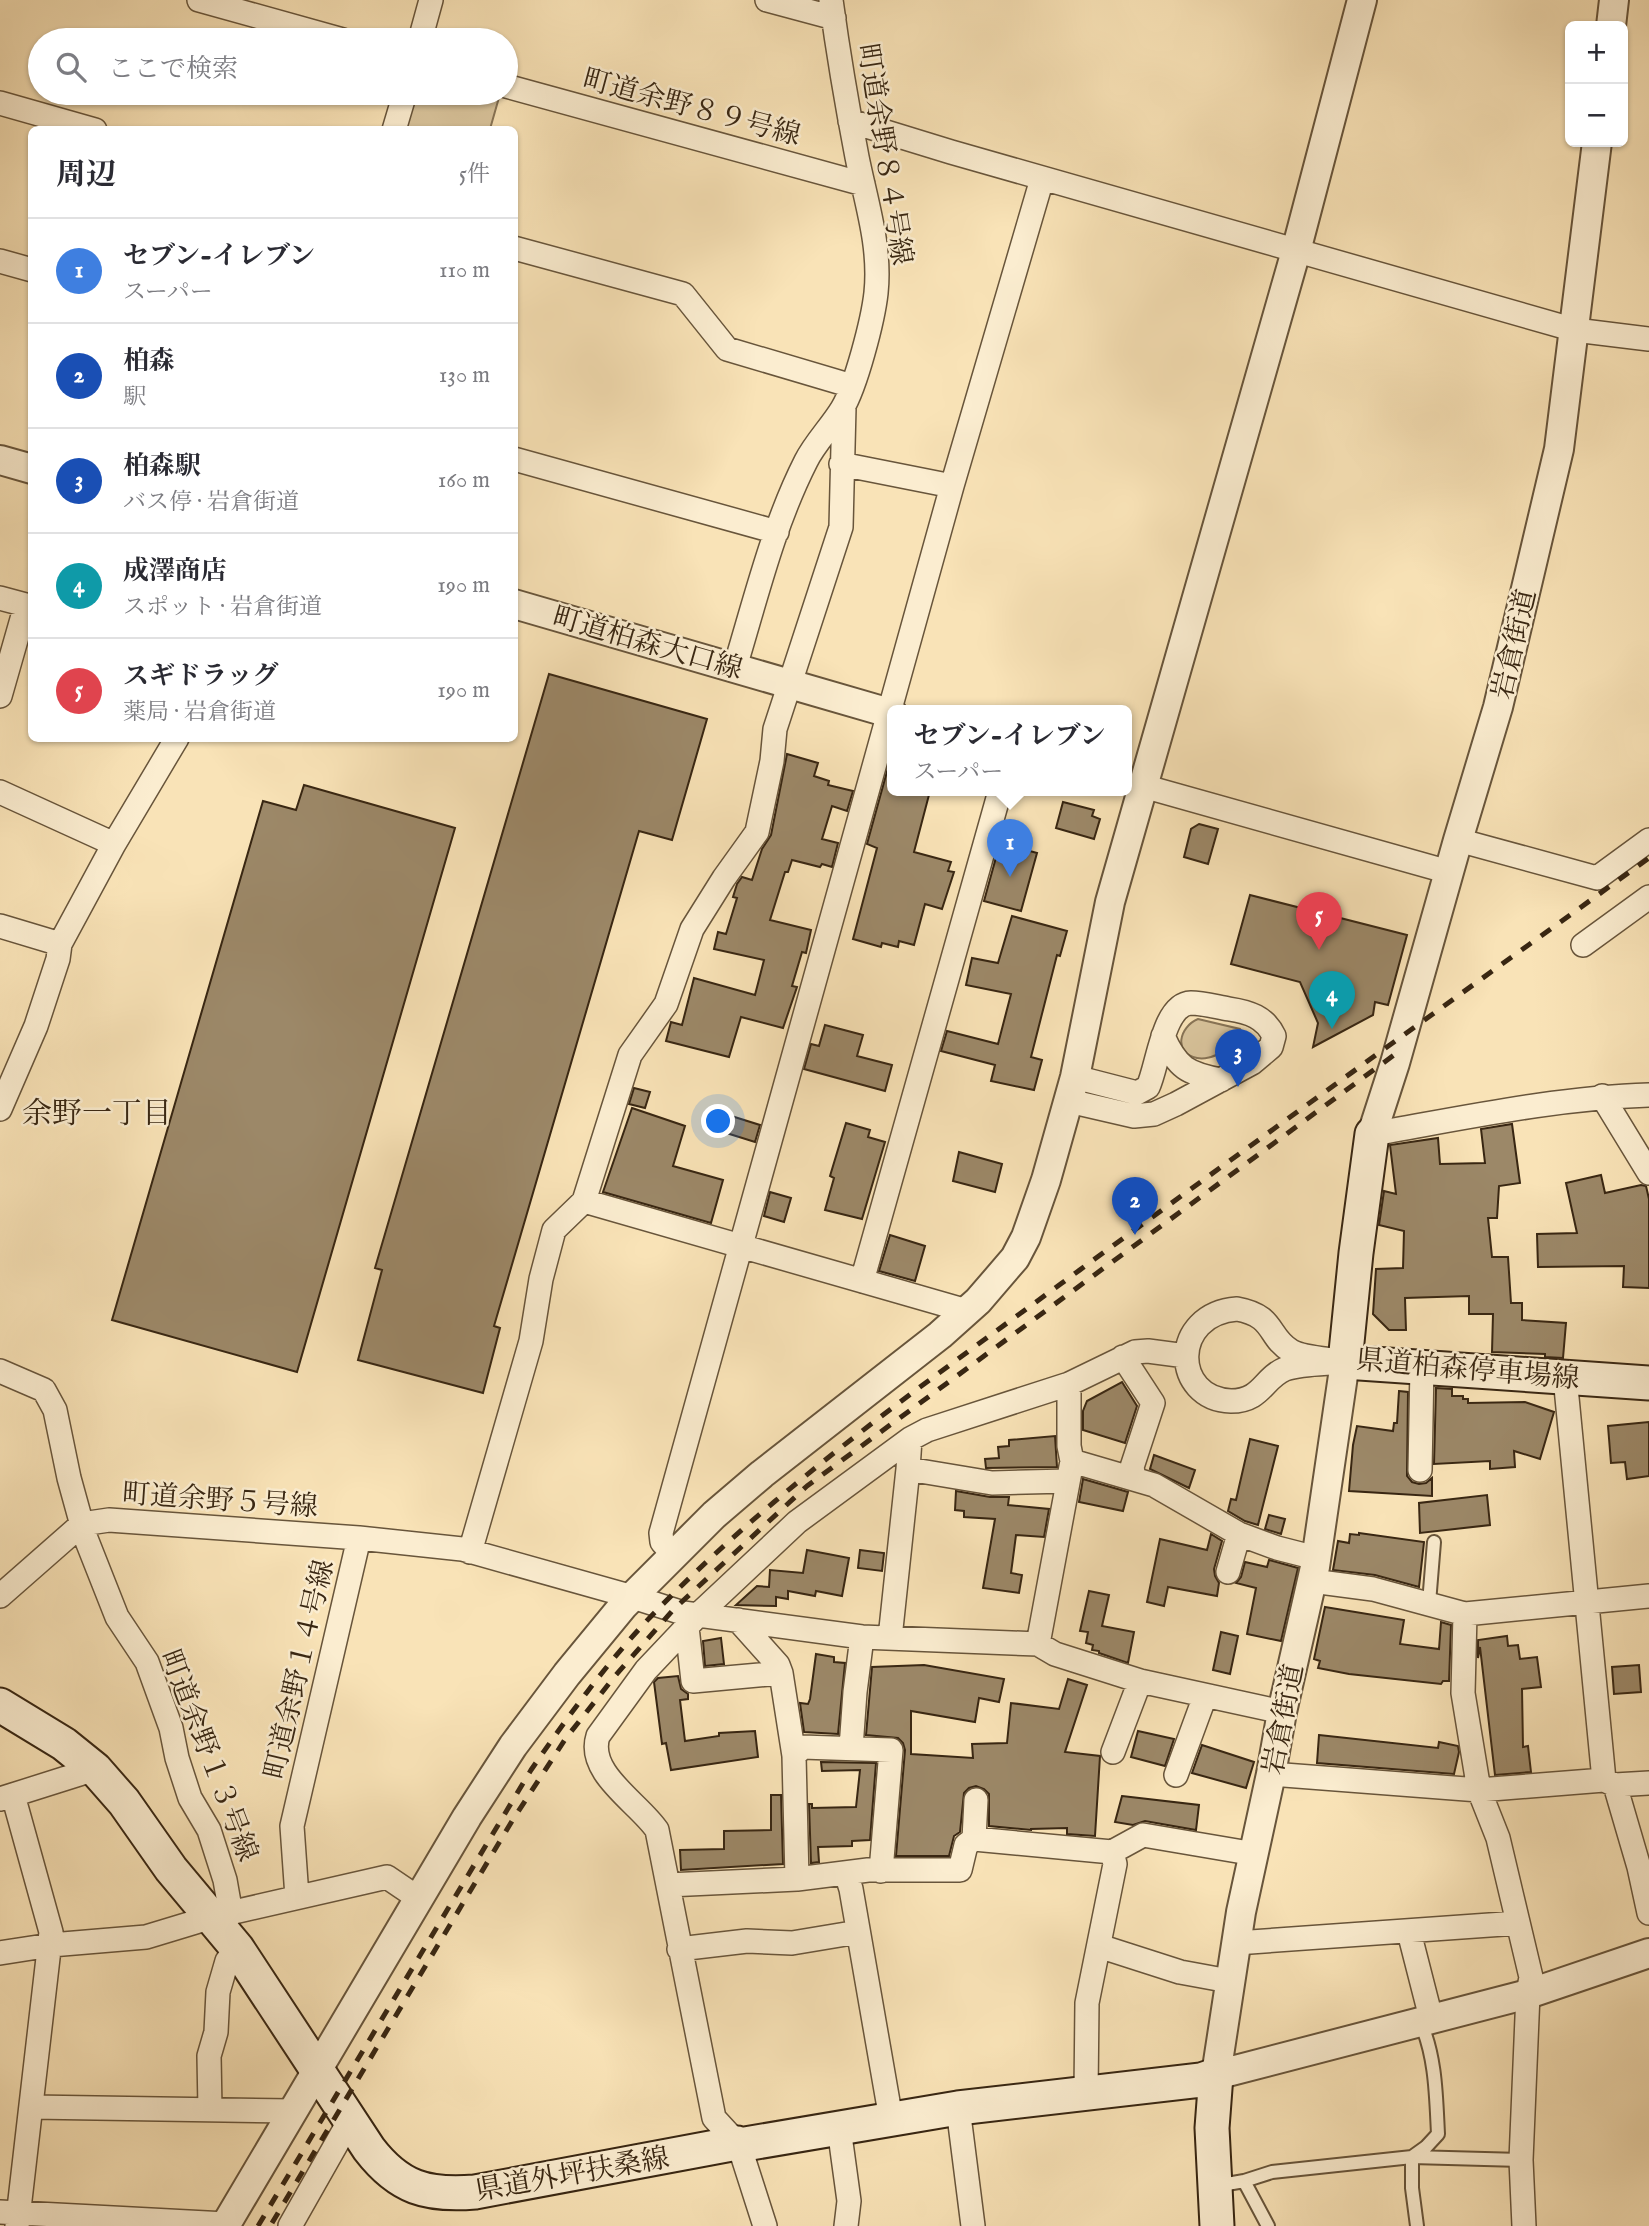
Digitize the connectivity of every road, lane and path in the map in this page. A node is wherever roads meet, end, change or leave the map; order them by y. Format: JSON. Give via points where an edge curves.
{"nodes":[{"id":1,"x":199,"y":0,"type":"edge"},
{"id":2,"x":431,"y":0,"type":"edge"},
{"id":3,"x":767,"y":0,"type":"edge"},
{"id":4,"x":1362,"y":0,"type":"edge"},
{"id":5,"x":1614,"y":0,"type":"edge"},
{"id":6,"x":832,"y":9,"type":"edge"},
{"id":7,"x":1612,"y":21,"type":"edge"},
{"id":8,"x":300,"y":28,"type":"edge"},
{"id":9,"x":423,"y":28,"type":"edge"},
{"id":10,"x":518,"y":89,"type":"edge"},
{"id":11,"x":0,"y":103,"type":"edge"},
{"id":12,"x":401,"y":105,"type":"edge"},
{"id":13,"x":850,"y":121,"type":"junction"},
{"id":14,"x":81,"y":126,"type":"edge"},
{"id":15,"x":395,"y":126,"type":"edge"},
{"id":16,"x":1596,"y":147,"type":"edge"},
{"id":17,"x":1042,"y":178,"type":"junction"},
{"id":18,"x":863,"y":184,"type":"junction"},
{"id":19,"x":518,"y":249,"type":"edge"},
{"id":20,"x":1296,"y":251,"type":"junction"},
{"id":21,"x":0,"y":261,"type":"edge"},
{"id":22,"x":28,"y":269,"type":"edge"},
{"id":23,"x":1575,"y":330,"type":"junction"},
{"id":24,"x":1649,"y":339,"type":"edge"},
{"id":25,"x":848,"y":397,"type":"junction"},
{"id":26,"x":0,"y":460,"type":"edge"},
{"id":27,"x":518,"y":460,"type":"edge"},
{"id":28,"x":841,"y":464,"type":"junction"},
{"id":29,"x":28,"y":468,"type":"edge"},
{"id":30,"x":953,"y":486,"type":"junction"},
{"id":31,"x":777,"y":532,"type":"junction"},
{"id":32,"x":0,"y":598,"type":"edge"},
{"id":33,"x":518,"y":605,"type":"edge"},
{"id":34,"x":735,"y":667,"type":"junction"},
{"id":35,"x":786,"y":681,"type":"junction"},
{"id":36,"x":0,"y":696,"type":"edge"},
{"id":37,"x":893,"y":705,"type":"edge"},
{"id":38,"x":887,"y":713,"type":"edge"},
{"id":39,"x":887,"y":728,"type":"edge"},
{"id":40,"x":175,"y":742,"type":"edge"},
{"id":41,"x":1135,"y":784,"type":"edge"},
{"id":42,"x":0,"y":792,"type":"edge"},
{"id":43,"x":999,"y":796,"type":"edge"},
{"id":44,"x":1458,"y":839,"type":"junction"},
{"id":45,"x":1649,"y":840,"type":"edge"},
{"id":46,"x":114,"y":844,"type":"junction"},
{"id":47,"x":1449,"y":872,"type":"junction"},
{"id":48,"x":1649,"y":897,"type":"edge"},
{"id":49,"x":0,"y":926,"type":"edge"},
{"id":50,"x":60,"y":944,"type":"junction"},
{"id":51,"x":1583,"y":946,"type":"dead end"},
{"id":52,"x":1163,"y":1037,"type":"junction"},
{"id":53,"x":1221,"y":1080,"type":"junction"},
{"id":54,"x":1072,"y":1089,"type":"junction"},
{"id":55,"x":1649,"y":1095,"type":"edge"},
{"id":56,"x":1601,"y":1096,"type":"junction"},
{"id":57,"x":0,"y":1109,"type":"edge"},
{"id":58,"x":1372,"y":1134,"type":"junction"},
{"id":59,"x":1649,"y":1172,"type":"edge"},
{"id":60,"x":584,"y":1202,"type":"junction"},
{"id":61,"x":740,"y":1245,"type":"junction"},
{"id":62,"x":862,"y":1280,"type":"junction"},
{"id":63,"x":967,"y":1311,"type":"junction"},
{"id":64,"x":1186,"y":1356,"type":"junction"},
{"id":65,"x":1123,"y":1357,"type":"junction"},
{"id":66,"x":1345,"y":1362,"type":"junction"},
{"id":67,"x":1422,"y":1367,"type":"junction"},
{"id":68,"x":0,"y":1371,"type":"edge"},
{"id":69,"x":1565,"y":1377,"type":"junction"},
{"id":70,"x":1649,"y":1383,"type":"edge"},
{"id":71,"x":1069,"y":1384,"type":"junction"},
{"id":72,"x":910,"y":1439,"type":"junction"},
{"id":73,"x":908,"y":1469,"type":"junction"},
{"id":74,"x":1420,"y":1470,"type":"dead end"},
{"id":75,"x":1069,"y":1471,"type":"junction"},
{"id":76,"x":1134,"y":1479,"type":"junction"},
{"id":77,"x":82,"y":1524,"type":"junction"},
{"id":78,"x":1239,"y":1534,"type":"junction"},
{"id":79,"x":359,"y":1538,"type":"junction"},
{"id":80,"x":1434,"y":1542,"type":"dead end"},
{"id":81,"x":466,"y":1550,"type":"junction"},
{"id":82,"x":673,"y":1555,"type":"junction"},
{"id":83,"x":1314,"y":1569,"type":"junction"},
{"id":84,"x":1228,"y":1572,"type":"dead end"},
{"id":85,"x":0,"y":1596,"type":"edge"},
{"id":86,"x":1649,"y":1596,"type":"edge"},
{"id":87,"x":632,"y":1597,"type":"junction"},
{"id":88,"x":1429,"y":1603,"type":"junction"},
{"id":89,"x":1587,"y":1603,"type":"junction"},
{"id":90,"x":1465,"y":1614,"type":"junction"},
{"id":91,"x":693,"y":1620,"type":"junction"},
{"id":92,"x":738,"y":1620,"type":"junction"},
{"id":93,"x":862,"y":1637,"type":"junction"},
{"id":94,"x":890,"y":1638,"type":"junction"},
{"id":95,"x":1038,"y":1644,"type":"junction"},
{"id":96,"x":781,"y":1673,"type":"junction"},
{"id":97,"x":1140,"y":1681,"type":"junction"},
{"id":98,"x":1205,"y":1696,"type":"junction"},
{"id":99,"x":0,"y":1705,"type":"edge"},
{"id":100,"x":1282,"y":1712,"type":"junction"},
{"id":101,"x":851,"y":1748,"type":"junction"},
{"id":102,"x":1113,"y":1752,"type":"dead end"},
{"id":103,"x":794,"y":1756,"type":"junction"},
{"id":104,"x":95,"y":1769,"type":"junction"},
{"id":105,"x":1271,"y":1774,"type":"junction"},
{"id":106,"x":1176,"y":1775,"type":"dead end"},
{"id":107,"x":1609,"y":1782,"type":"junction"},
{"id":108,"x":1649,"y":1783,"type":"edge"},
{"id":109,"x":1479,"y":1790,"type":"junction"},
{"id":110,"x":6,"y":1797,"type":"edge"},
{"id":111,"x":976,"y":1800,"type":"dead end"},
{"id":112,"x":974,"y":1839,"type":"junction"},
{"id":113,"x":1112,"y":1852,"type":"junction"},
{"id":114,"x":1255,"y":1854,"type":"junction"},
{"id":115,"x":881,"y":1871,"type":"junction"},
{"id":116,"x":846,"y":1873,"type":"junction"},
{"id":117,"x":797,"y":1879,"type":"junction"},
{"id":118,"x":668,"y":1885,"type":"junction"},
{"id":119,"x":297,"y":1898,"type":"junction"},
{"id":120,"x":418,"y":1898,"type":"junction"},
{"id":121,"x":1649,"y":1913,"type":"edge"},
{"id":122,"x":222,"y":1916,"type":"junction"},
{"id":123,"x":1518,"y":1923,"type":"junction"},
{"id":124,"x":858,"y":1931,"type":"junction"},
{"id":125,"x":1409,"y":1932,"type":"junction"},
{"id":126,"x":1236,"y":1943,"type":"junction"},
{"id":127,"x":51,"y":1945,"type":"junction"},
{"id":128,"x":1099,"y":1946,"type":"junction"},
{"id":129,"x":237,"y":1948,"type":"junction"},
{"id":130,"x":679,"y":1949,"type":"junction"},
{"id":131,"x":0,"y":1954,"type":"edge"},
{"id":132,"x":1649,"y":1954,"type":"edge"},
{"id":133,"x":1229,"y":1980,"type":"junction"},
{"id":134,"x":1528,"y":1994,"type":"junction"},
{"id":135,"x":1426,"y":2019,"type":"junction"},
{"id":136,"x":317,"y":2070,"type":"junction"},
{"id":137,"x":1216,"y":2075,"type":"junction"},
{"id":138,"x":1086,"y":2093,"type":"junction"},
{"id":139,"x":32,"y":2107,"type":"junction"},
{"id":140,"x":958,"y":2108,"type":"junction"},
{"id":141,"x":210,"y":2109,"type":"junction"},
{"id":142,"x":292,"y":2111,"type":"junction"},
{"id":143,"x":891,"y":2119,"type":"junction"},
{"id":144,"x":350,"y":2120,"type":"junction"},
{"id":145,"x":839,"y":2128,"type":"junction"},
{"id":146,"x":738,"y":2144,"type":"junction"},
{"id":147,"x":1412,"y":2157,"type":"junction"},
{"id":148,"x":1521,"y":2160,"type":"junction"},
{"id":149,"x":1229,"y":2183,"type":"junction"},
{"id":150,"x":12,"y":2217,"type":"edge"},
{"id":151,"x":225,"y":2225,"type":"edge"},
{"id":152,"x":290,"y":2226,"type":"edge"},
{"id":153,"x":765,"y":2226,"type":"edge"},
{"id":154,"x":846,"y":2226,"type":"edge"},
{"id":155,"x":973,"y":2226,"type":"edge"},
{"id":156,"x":1217,"y":2226,"type":"edge"},
{"id":157,"x":1268,"y":2226,"type":"edge"},
{"id":158,"x":1416,"y":2226,"type":"edge"},
{"id":159,"x":1524,"y":2226,"type":"edge"}],
"edges":[{"from":1,"to":8,"type":"street"},
{"from":2,"to":9,"type":"street"},
{"from":3,"to":6,"type":"street"},
{"from":4,"to":20,"type":"street"},
{"from":5,"to":7,"type":"street"},
{"from":6,"to":13,"type":"street","name":"町道余野８４号線"},
{"from":10,"to":18,"type":"street","name":"町道余野８９号線"},
{"from":11,"to":14,"type":"street"},
{"from":12,"to":15,"type":"street"},
{"from":13,"to":17,"type":"street"},
{"from":13,"to":18,"type":"street","name":"町道余野８４号線"},
{"from":16,"to":23,"type":"street","name":"岩倉街道"},
{"from":17,"to":20,"type":"street"},
{"from":17,"to":30,"type":"street"},
{"from":18,"to":25,"type":"street","name":"町道余野８４号線","via":[[877,257],[876,291]]},
{"from":19,"to":25,"type":"street","via":[[683,294],[727,349]]},
{"from":20,"to":23,"type":"street"},
{"from":20,"to":41,"type":"street"},
{"from":21,"to":22,"type":"street"},
{"from":23,"to":24,"type":"street"},
{"from":23,"to":44,"type":"street","name":"岩倉街道","via":[[1559,449],[1498,707]]},
{"from":25,"to":28,"type":"street"},
{"from":25,"to":31,"type":"street","name":"町道余野８４号線","via":[[806,460]]},
{"from":26,"to":29,"type":"street"},
{"from":27,"to":31,"type":"street"},
{"from":28,"to":30,"type":"street"},
{"from":28,"to":35,"type":"street","via":[[841,527]]},
{"from":30,"to":37,"type":"street"},
{"from":31,"to":34,"type":"street","name":"町道余野８４号線"},
{"from":32,"to":36,"type":"street","via":[[26,605]]},
{"from":33,"to":34,"type":"street","name":"町道柏森大口線"},
{"from":34,"to":35,"type":"street","name":"町道柏森大口線"},
{"from":35,"to":38,"type":"street","name":"町道柏森大口線"},
{"from":35,"to":60,"type":"street","via":[[757,832],[692,929],[666,1004],[630,1055]]},
{"from":39,"to":61,"type":"street"},
{"from":40,"to":46,"type":"street"},
{"from":41,"to":47,"type":"street"},
{"from":41,"to":54,"type":"street"},
{"from":42,"to":46,"type":"street"},
{"from":43,"to":62,"type":"street"},
{"from":44,"to":45,"type":"street","via":[[1597,878]]},
{"from":44,"to":47,"type":"street","name":"岩倉街道"},
{"from":46,"to":50,"type":"street"},
{"from":47,"to":58,"type":"street","name":"岩倉街道"},
{"from":48,"to":51,"type":"street"},
{"from":49,"to":50,"type":"street"},
{"from":50,"to":57,"type":"street","via":[[36,1026]]},
{"from":52,"to":53,"type":"street","via":[[1181,1066],[1194,1075]]},
{"from":52,"to":53,"type":"street","via":[[1177,1008],[1189,1003],[1262,1018],[1274,1036],[1270,1047]]},
{"from":52,"to":54,"type":"street","via":[[1148,1087],[1137,1093]]},
{"from":53,"to":54,"type":"street","via":[[1154,1114],[1134,1116]]},
{"from":54,"to":63,"type":"street","via":[[1026,1237],[1015,1258]]},
{"from":55,"to":56,"type":"street"},
{"from":56,"to":58,"type":"street"},
{"from":56,"to":59,"type":"street"},
{"from":58,"to":66,"type":"main road","name":"県道柏森停車場線"},
{"from":60,"to":61,"type":"street"},
{"from":60,"to":81,"type":"street","via":[[554,1230],[531,1341]]},
{"from":61,"to":62,"type":"street"},
{"from":61,"to":82,"type":"street","via":[[661,1533]]},
{"from":62,"to":63,"type":"street"},
{"from":63,"to":82,"type":"street","via":[[762,1474]]},
{"from":64,"to":65,"type":"street","via":[[1148,1351]]},
{"from":64,"to":66,"type":"street","via":[[1190,1374],[1205,1393],[1230,1401],[1261,1391],[1285,1369]]},
{"from":64,"to":66,"type":"street","via":[[1193,1332],[1203,1320],[1237,1309],[1266,1322],[1292,1352]]},
{"from":65,"to":71,"type":"street"},
{"from":65,"to":76,"type":"street","via":[[1153,1404],[1132,1467]]},
{"from":66,"to":67,"type":"main road","name":"県道柏森停車場線"},
{"from":66,"to":83,"type":"street","name":"岩倉街道"},
{"from":67,"to":69,"type":"main road","name":"県道柏森停車場線"},
{"from":67,"to":74,"type":"street"},
{"from":68,"to":77,"type":"street","name":"町道余野１３号線","via":[[44,1390],[55,1410]]},
{"from":69,"to":70,"type":"main road","name":"県道柏森停車場線"},
{"from":69,"to":89,"type":"street"},
{"from":71,"to":72,"type":"street"},
{"from":71,"to":75,"type":"street"},
{"from":72,"to":73,"type":"street"},
{"from":72,"to":91,"type":"street","via":[[797,1522]]},
{"from":73,"to":75,"type":"street","via":[[992,1483]]},
{"from":73,"to":94,"type":"street"},
{"from":75,"to":76,"type":"street"},
{"from":75,"to":95,"type":"street"},
{"from":76,"to":78,"type":"street","via":[[1154,1485]]},
{"from":77,"to":79,"type":"street","name":"町道余野５号線","via":[[109,1520]]},
{"from":77,"to":85,"type":"street","name":"町道余野５号線"},
{"from":77,"to":122,"type":"street","name":"町道余野１３号線","via":[[117,1616],[147,1662],[190,1798],[209,1830],[225,1880]]},
{"from":78,"to":83,"type":"street"},
{"from":78,"to":84,"type":"street"},
{"from":79,"to":81,"type":"street","name":"町道余野５号線"},
{"from":79,"to":119,"type":"street","name":"町道余野１４号線","via":[[292,1826]]},
{"from":80,"to":88,"type":"lane"},
{"from":81,"to":87,"type":"street","name":"町道余野５号線"},
{"from":82,"to":87,"type":"street"},
{"from":83,"to":88,"type":"street"},
{"from":83,"to":100,"type":"street","name":"岩倉街道"},
{"from":86,"to":89,"type":"street"},
{"from":87,"to":91,"type":"street","name":"町道余野５号線"},
{"from":87,"to":120,"type":"street","via":[[527,1728]]},
{"from":88,"to":90,"type":"street"},
{"from":89,"to":90,"type":"street"},
{"from":89,"to":107,"type":"street"},
{"from":90,"to":109,"type":"street","via":[[1463,1693]]},
{"from":91,"to":92,"type":"street","name":"町道余野５号線"},
{"from":91,"to":96,"type":"street","via":[[693,1681]]},
{"from":91,"to":118,"type":"street","via":[[646,1670],[596,1743],[602,1769],[657,1830]]},
{"from":92,"to":93,"type":"street","name":"町道余野５号線"},
{"from":92,"to":96,"type":"street"},
{"from":93,"to":94,"type":"street","name":"町道余野５号線"},
{"from":93,"to":101,"type":"street"},
{"from":94,"to":95,"type":"street","name":"町道余野５号線"},
{"from":95,"to":97,"type":"street","via":[[1055,1654]]},
{"from":96,"to":103,"type":"street"},
{"from":97,"to":98,"type":"street"},
{"from":97,"to":102,"type":"street"},
{"from":98,"to":100,"type":"street"},
{"from":98,"to":106,"type":"street"},
{"from":99,"to":104,"type":"main road","name":"県道外坪扶桑線"},
{"from":100,"to":105,"type":"street","name":"岩倉街道"},
{"from":101,"to":103,"type":"street","via":[[802,1747]]},
{"from":101,"to":115,"type":"street","via":[[891,1750]]},
{"from":103,"to":117,"type":"street"},
{"from":104,"to":110,"type":"street"},
{"from":104,"to":122,"type":"main road","name":"県道外坪扶桑線","via":[[171,1869]]},
{"from":105,"to":109,"type":"street"},
{"from":105,"to":114,"type":"street","name":"岩倉街道"},
{"from":107,"to":108,"type":"street"},
{"from":107,"to":109,"type":"street"},
{"from":107,"to":121,"type":"street","via":[[1639,1867]]},
{"from":109,"to":123,"type":"street","via":[[1498,1838]]},
{"from":110,"to":127,"type":"street","via":[[51,1932]]},
{"from":111,"to":112,"type":"street"},
{"from":112,"to":113,"type":"street"},
{"from":112,"to":115,"type":"street","via":[[966,1845],[960,1870]]},
{"from":113,"to":114,"type":"street","via":[[1143,1835]]},
{"from":113,"to":128,"type":"street","via":[[1115,1864]]},
{"from":114,"to":126,"type":"street","name":"岩倉街道"},
{"from":115,"to":116,"type":"street"},
{"from":116,"to":117,"type":"street"},
{"from":116,"to":124,"type":"street"},
{"from":117,"to":118,"type":"street"},
{"from":118,"to":130,"type":"street"},
{"from":119,"to":120,"type":"street","via":[[387,1877]]},
{"from":119,"to":122,"type":"street"},
{"from":120,"to":136,"type":"street"},
{"from":122,"to":127,"type":"street","via":[[146,1937]]},
{"from":122,"to":129,"type":"main road","name":"県道外坪扶桑線"},
{"from":123,"to":125,"type":"street"},
{"from":123,"to":134,"type":"street","via":[[1531,1977]]},
{"from":124,"to":130,"type":"street","via":[[792,1943],[747,1941]]},
{"from":124,"to":143,"type":"street"},
{"from":125,"to":126,"type":"street"},
{"from":125,"to":135,"type":"street"},
{"from":126,"to":133,"type":"street","name":"岩倉街道"},
{"from":127,"to":131,"type":"street"},
{"from":127,"to":139,"type":"street"},
{"from":128,"to":133,"type":"street","via":[[1180,1972]]},
{"from":128,"to":138,"type":"street","via":[[1087,2003]]},
{"from":129,"to":136,"type":"main road","name":"県道外坪扶桑線"},
{"from":129,"to":141,"type":"street","via":[[227,1961],[218,1992],[216,2032],[209,2056]]},
{"from":130,"to":146,"type":"street","via":[[714,2118]]},
{"from":132,"to":134,"type":"street"},
{"from":133,"to":137,"type":"street","name":"岩倉街道"},
{"from":134,"to":135,"type":"street"},
{"from":134,"to":148,"type":"street"},
{"from":135,"to":137,"type":"street"},
{"from":135,"to":147,"type":"lane","via":[[1438,2134]]},
{"from":136,"to":142,"type":"street"},
{"from":136,"to":144,"type":"main road","name":"県道外坪扶桑線"},
{"from":137,"to":138,"type":"main road","name":"県道外坪扶桑線"},
{"from":137,"to":149,"type":"main road","via":[[1212,2128]]},
{"from":138,"to":140,"type":"main road","name":"県道外坪扶桑線"},
{"from":139,"to":141,"type":"street"},
{"from":139,"to":150,"type":"street"},
{"from":140,"to":143,"type":"main road","name":"県道外坪扶桑線"},
{"from":140,"to":155,"type":"street"},
{"from":141,"to":142,"type":"street"},
{"from":142,"to":151,"type":"street"},
{"from":143,"to":145,"type":"main road","name":"県道外坪扶桑線"},
{"from":144,"to":146,"type":"main road","name":"県道外坪扶桑線","via":[[395,2177],[442,2194],[475,2192]]},
{"from":144,"to":152,"type":"street"},
{"from":145,"to":146,"type":"main road","name":"県道外坪扶桑線"},
{"from":145,"to":154,"type":"street","via":[[849,2201]]},
{"from":146,"to":153,"type":"street"},
{"from":147,"to":148,"type":"lane"},
{"from":147,"to":149,"type":"lane","via":[[1272,2172]]},
{"from":147,"to":158,"type":"lane"},
{"from":148,"to":159,"type":"street"},
{"from":149,"to":156,"type":"main road"},
{"from":149,"to":157,"type":"lane"},
{"from":150,"to":151,"type":"street"}]}
